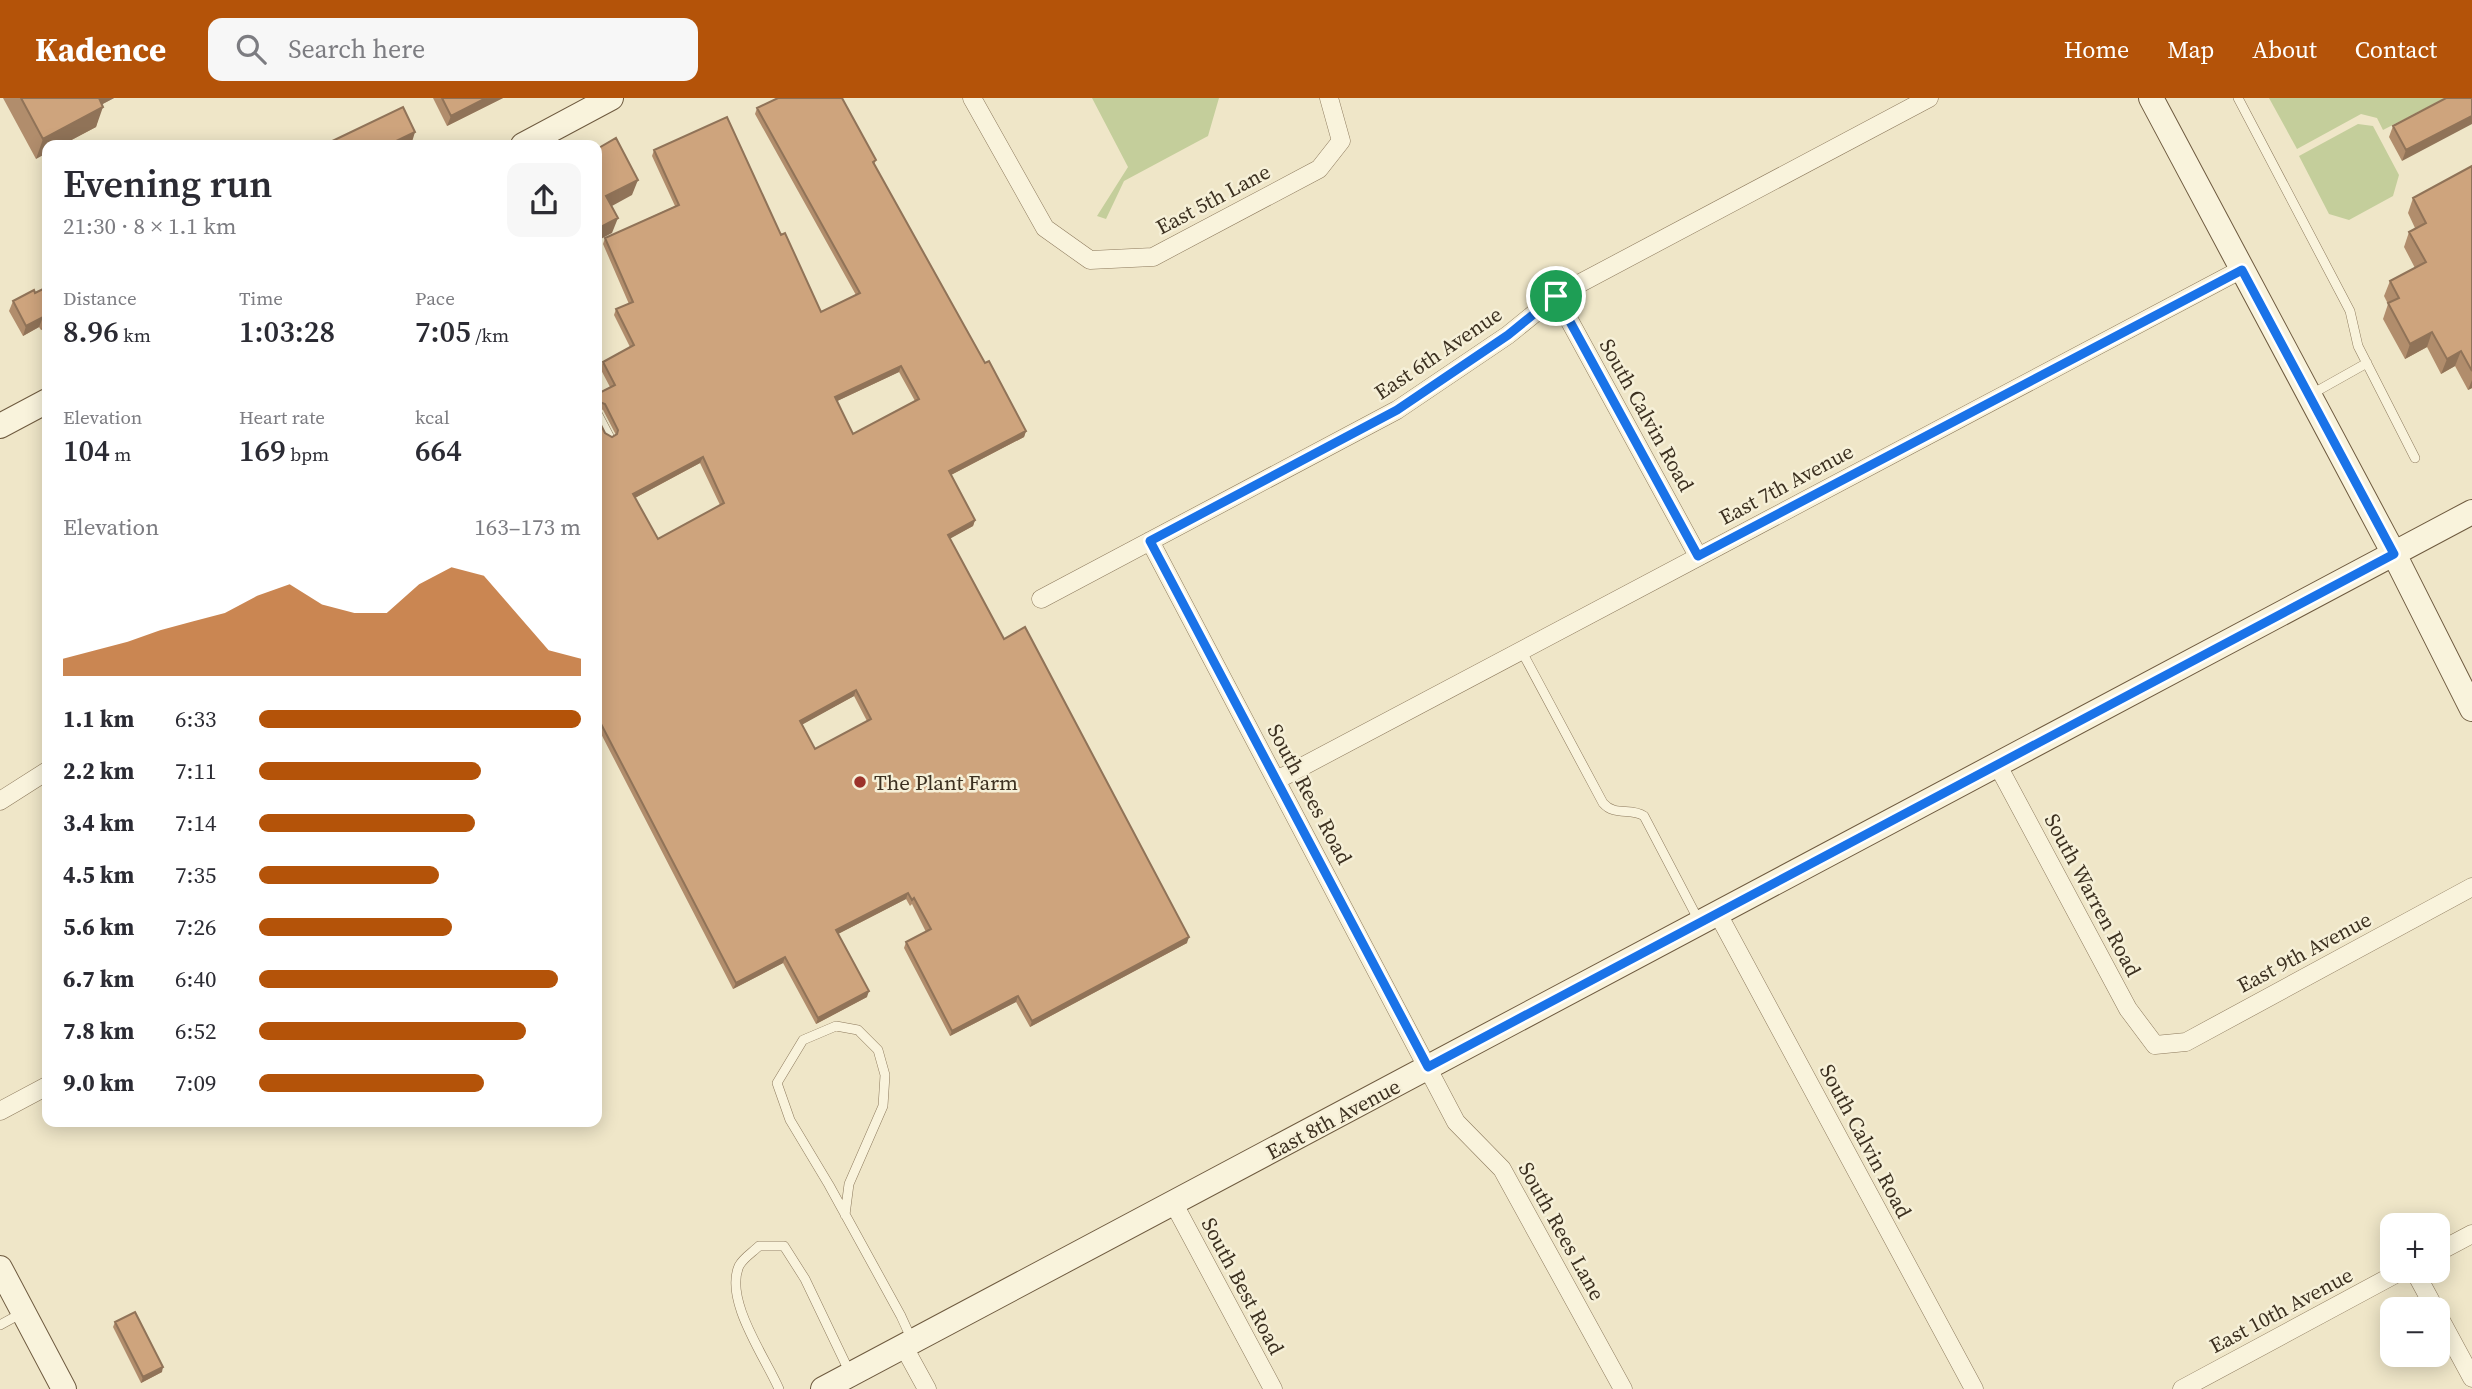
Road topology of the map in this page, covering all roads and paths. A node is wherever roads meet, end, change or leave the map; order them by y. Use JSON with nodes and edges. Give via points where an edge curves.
{"nodes":[{"id":1,"x":972,"y":98,"type":"edge"},
{"id":2,"x":1329,"y":98,"type":"edge"},
{"id":3,"x":1929,"y":98,"type":"edge"},
{"id":4,"x":2151,"y":98,"type":"edge"},
{"id":5,"x":2238,"y":98,"type":"edge"},
{"id":6,"x":603,"y":100,"type":"edge"},
{"id":7,"x":532,"y":140,"type":"edge"},
{"id":8,"x":2242,"y":270,"type":"junction"},
{"id":9,"x":1556,"y":296,"type":"junction"},
{"id":10,"x":2367,"y":363,"type":"junction"},
{"id":11,"x":2310,"y":396,"type":"junction"},
{"id":12,"x":42,"y":404,"type":"edge"},
{"id":13,"x":602,"y":423,"type":"edge"},
{"id":14,"x":0,"y":426,"type":"edge"},
{"id":15,"x":609,"y":436,"type":"edge"},
{"id":16,"x":2415,"y":458,"type":"dead end"},
{"id":17,"x":2472,"y":512,"type":"edge"},
{"id":18,"x":1150,"y":541,"type":"junction"},
{"id":19,"x":2394,"y":554,"type":"junction"},
{"id":20,"x":1698,"y":556,"type":"junction"},
{"id":21,"x":1041,"y":599,"type":"dead end"},
{"id":22,"x":1521,"y":650,"type":"junction"},
{"id":23,"x":2472,"y":709,"type":"edge"},
{"id":24,"x":1997,"y":764,"type":"junction"},
{"id":25,"x":42,"y":774,"type":"edge"},
{"id":26,"x":1277,"y":780,"type":"junction"},
{"id":27,"x":0,"y":801,"type":"edge"},
{"id":28,"x":2472,"y":887,"type":"edge"},
{"id":29,"x":1709,"y":918,"type":"junction"},
{"id":30,"x":2155,"y":1045,"type":"joint"},
{"id":31,"x":1428,"y":1067,"type":"junction"},
{"id":32,"x":42,"y":1089,"type":"edge"},
{"id":33,"x":0,"y":1111,"type":"edge"},
{"id":34,"x":1174,"y":1204,"type":"junction"},
{"id":35,"x":845,"y":1216,"type":"junction"},
{"id":36,"x":2472,"y":1234,"type":"edge"},
{"id":37,"x":2450,"y":1246,"type":"edge"},
{"id":38,"x":0,"y":1268,"type":"edge"},
{"id":39,"x":2380,"y":1282,"type":"edge"},
{"id":40,"x":23,"y":1312,"type":"junction"},
{"id":41,"x":0,"y":1325,"type":"edge"},
{"id":42,"x":2450,"y":1337,"type":"edge"},
{"id":43,"x":908,"y":1344,"type":"junction"},
{"id":44,"x":851,"y":1374,"type":"junction"},
{"id":45,"x":2472,"y":1378,"type":"edge"},
{"id":46,"x":64,"y":1389,"type":"edge"},
{"id":47,"x":779,"y":1389,"type":"edge"},
{"id":48,"x":823,"y":1389,"type":"edge"},
{"id":49,"x":927,"y":1389,"type":"edge"},
{"id":50,"x":1273,"y":1389,"type":"edge"},
{"id":51,"x":1623,"y":1389,"type":"edge"},
{"id":52,"x":1974,"y":1389,"type":"edge"},
{"id":53,"x":2182,"y":1389,"type":"edge"}],
"edges":[{"from":1,"to":2,"type":"street","name":"East 5th Lane","via":[[1045,228],[1090,260],[1153,257],[1318,169],[1341,141]]},
{"from":3,"to":9,"type":"street","name":"East 6th Avenue"},
{"from":4,"to":8,"type":"street"},
{"from":5,"to":10,"type":"lane","via":[[2350,311],[2356,341]]},
{"from":6,"to":7,"type":"street"},
{"from":8,"to":11,"type":"street"},
{"from":8,"to":20,"type":"street","name":"East 7th Avenue"},
{"from":9,"to":18,"type":"street","name":"East 6th Avenue","via":[[1508,335],[1397,410]]},
{"from":9,"to":20,"type":"street","name":"South Calvin Road"},
{"from":10,"to":11,"type":"lane"},
{"from":10,"to":16,"type":"lane"},
{"from":11,"to":19,"type":"street"},
{"from":12,"to":14,"type":"street"},
{"from":13,"to":15,"type":"lane"},
{"from":17,"to":19,"type":"street","name":"East 8th Avenue"},
{"from":18,"to":21,"type":"street","name":"East 6th Avenue"},
{"from":18,"to":26,"type":"street","name":"South Rees Road"},
{"from":19,"to":23,"type":"street"},
{"from":19,"to":24,"type":"street","name":"East 8th Avenue"},
{"from":20,"to":22,"type":"street","name":"East 7th Avenue"},
{"from":22,"to":26,"type":"street","name":"East 7th Avenue"},
{"from":22,"to":29,"type":"lane","via":[[1603,803],[1614,811],[1644,816]]},
{"from":24,"to":29,"type":"street","name":"East 8th Avenue"},
{"from":24,"to":30,"type":"street","name":"South Warren Road","via":[[2128,1009]]},
{"from":25,"to":27,"type":"street"},
{"from":26,"to":31,"type":"street","name":"South Rees Road"},
{"from":28,"to":30,"type":"street","name":"East 9th Avenue","via":[[2186,1042]]},
{"from":29,"to":31,"type":"street","name":"East 8th Avenue"},
{"from":29,"to":52,"type":"street","name":"South Calvin Road"},
{"from":31,"to":34,"type":"street","name":"East 8th Avenue"},
{"from":31,"to":51,"type":"street","name":"South Rees Lane","via":[[1457,1122],[1502,1169]]},
{"from":32,"to":33,"type":"street"},
{"from":34,"to":43,"type":"street","name":"East 8th Avenue"},
{"from":34,"to":50,"type":"street","name":"South Best Road"},
{"from":35,"to":35,"type":"lane","via":[[790,1120],[777,1083],[803,1040],[836,1026],[858,1030],[878,1049],[886,1075],[883,1106],[849,1184]]},
{"from":35,"to":43,"type":"lane","via":[[901,1316]]},
{"from":36,"to":37,"type":"street"},
{"from":38,"to":40,"type":"street"},
{"from":39,"to":53,"type":"street","name":"East 10th Avenue"},
{"from":40,"to":41,"type":"lane"},
{"from":40,"to":46,"type":"street"},
{"from":42,"to":45,"type":"street"},
{"from":43,"to":44,"type":"street","name":"East 8th Avenue"},
{"from":43,"to":49,"type":"street"},
{"from":44,"to":47,"type":"lane","via":[[784,1246],[759,1246],[740,1264],[734,1286]]},
{"from":44,"to":48,"type":"street","name":"East 8th Avenue"}]}
